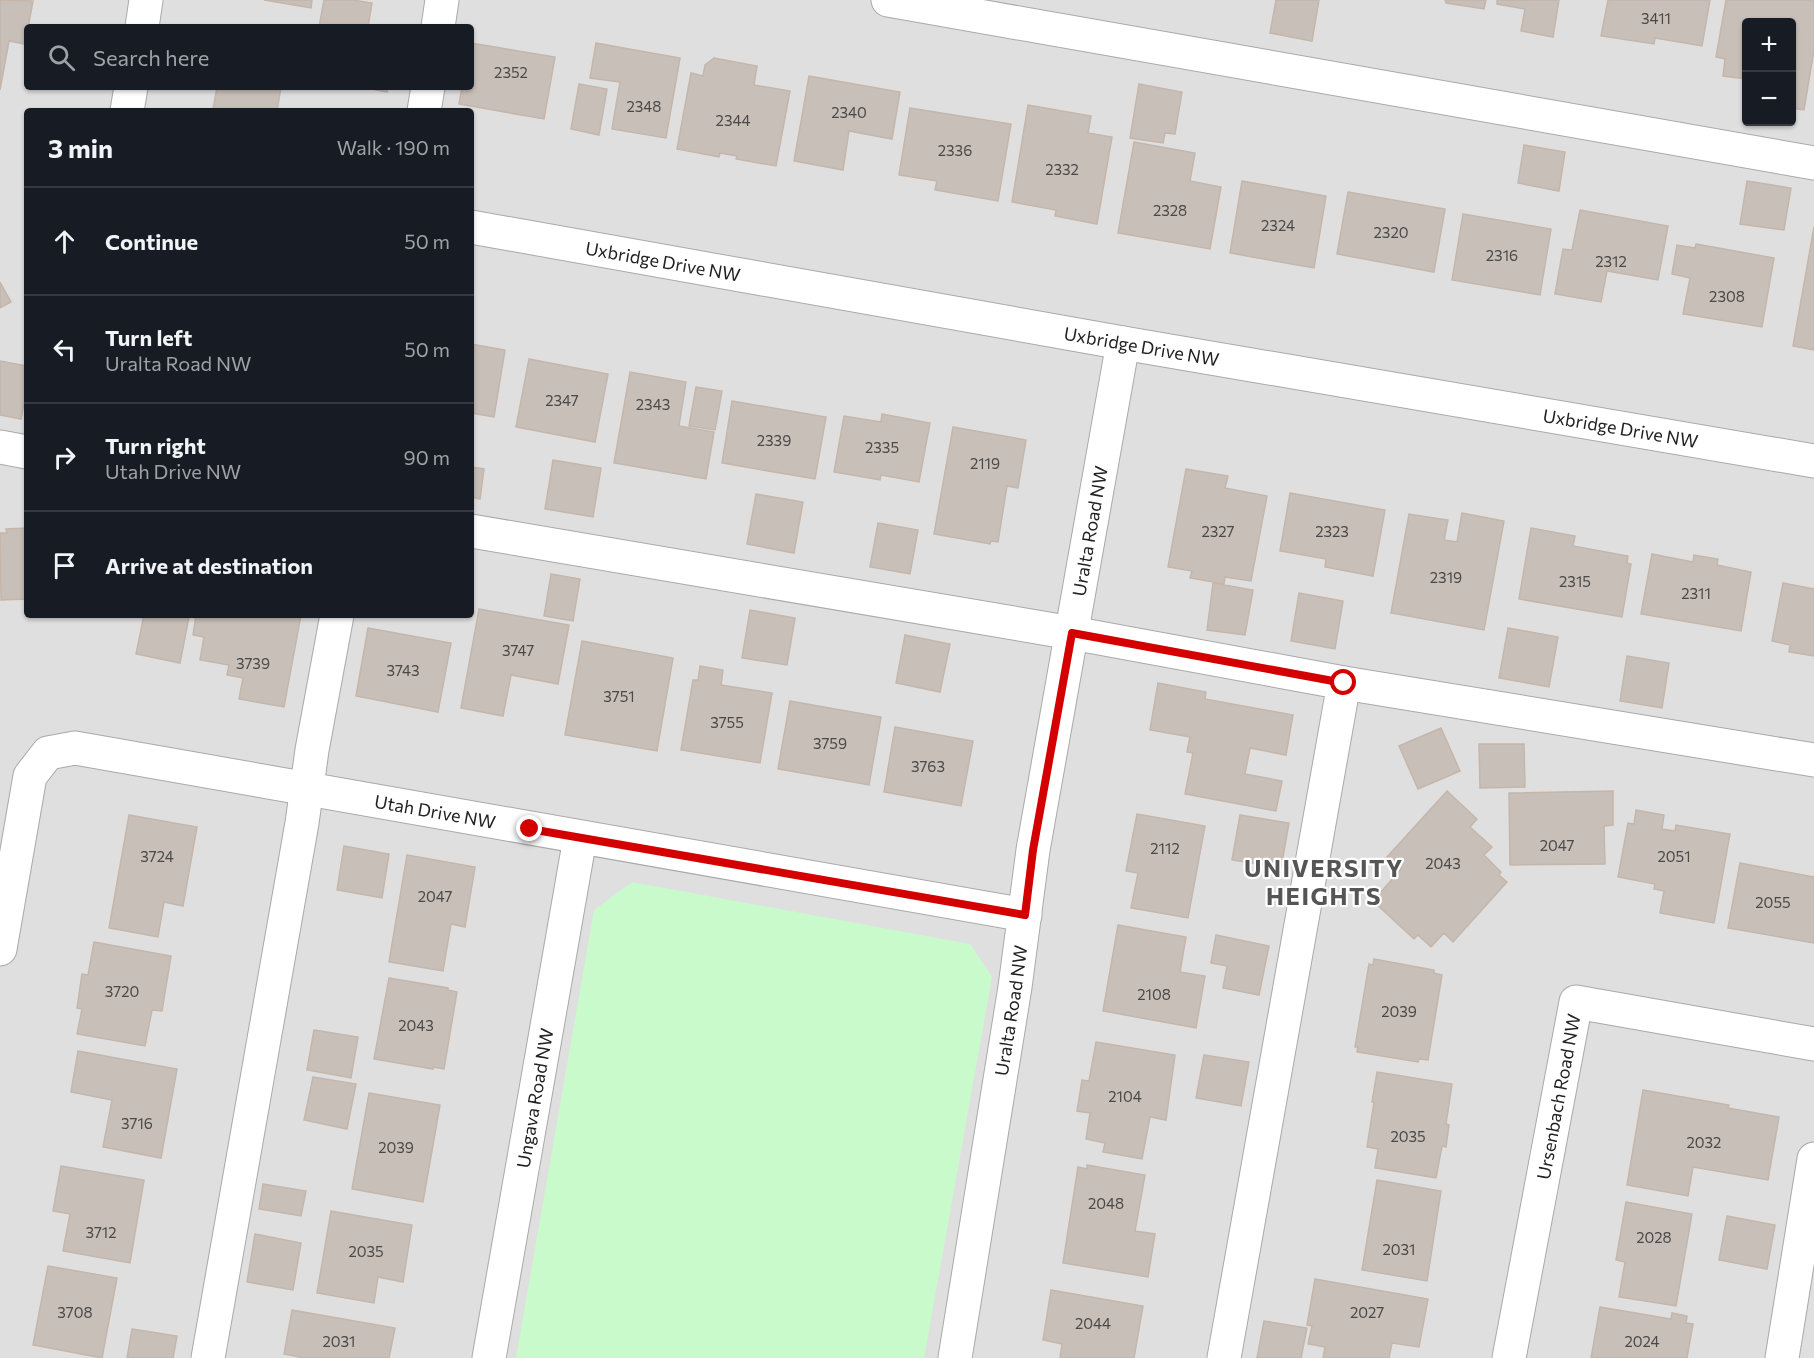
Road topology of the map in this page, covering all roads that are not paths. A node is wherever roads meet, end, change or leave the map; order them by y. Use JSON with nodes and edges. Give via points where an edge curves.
{"nodes":[{"id":1,"x":146,"y":0,"type":"edge"},
{"id":2,"x":442,"y":0,"type":"edge"},
{"id":3,"x":888,"y":0,"type":"edge"},
{"id":4,"x":142,"y":24,"type":"edge"},
{"id":5,"x":438,"y":24,"type":"edge"},
{"id":6,"x":132,"y":90,"type":"edge"},
{"id":7,"x":428,"y":90,"type":"edge"},
{"id":8,"x":128,"y":108,"type":"edge"},
{"id":9,"x":424,"y":108,"type":"edge"},
{"id":10,"x":1814,"y":163,"type":"edge"},
{"id":11,"x":474,"y":228,"type":"edge"},
{"id":12,"x":1123,"y":343,"type":"junction"},
{"id":13,"x":0,"y":447,"type":"edge"},
{"id":14,"x":24,"y":451,"type":"edge"},
{"id":15,"x":1814,"y":461,"type":"edge"},
{"id":16,"x":474,"y":532,"type":"edge"},
{"id":17,"x":336,"y":618,"type":"edge"},
{"id":18,"x":1072,"y":633,"type":"junction"},
{"id":19,"x":1344,"y":683,"type":"junction"},
{"id":20,"x":1814,"y":760,"type":"edge"},
{"id":21,"x":305,"y":790,"type":"junction"},
{"id":22,"x":580,"y":837,"type":"junction"},
{"id":23,"x":1025,"y":915,"type":"junction"},
{"id":24,"x":0,"y":949,"type":"edge"},
{"id":25,"x":1814,"y":1044,"type":"edge"},
{"id":26,"x":1814,"y":1159,"type":"edge"},
{"id":27,"x":208,"y":1358,"type":"edge"},
{"id":28,"x":489,"y":1358,"type":"edge"},
{"id":29,"x":955,"y":1358,"type":"edge"},
{"id":30,"x":1224,"y":1358,"type":"edge"},
{"id":31,"x":1509,"y":1358,"type":"edge"},
{"id":32,"x":1782,"y":1358,"type":"edge"}],
"edges":[{"from":1,"to":4,"type":"street"},
{"from":2,"to":5,"type":"street"},
{"from":3,"to":10,"type":"street"},
{"from":6,"to":8,"type":"street"},
{"from":7,"to":9,"type":"street"},
{"from":11,"to":12,"type":"street","name":"Uxbridge Drive NW"},
{"from":12,"to":15,"type":"street","name":"Uxbridge Drive NW"},
{"from":12,"to":18,"type":"street","name":"Uralta Road NW"},
{"from":13,"to":14,"type":"street"},
{"from":16,"to":18,"type":"street"},
{"from":17,"to":21,"type":"street"},
{"from":18,"to":19,"type":"street"},
{"from":18,"to":23,"type":"street","name":"Uralta Road NW"},
{"from":19,"to":20,"type":"street"},
{"from":19,"to":30,"type":"street"},
{"from":21,"to":22,"type":"street","name":"Utah Drive NW"},
{"from":21,"to":24,"type":"street","name":"Utah Drive NW","via":[[75,748],[48,753],[30,776]]},
{"from":21,"to":27,"type":"street"},
{"from":22,"to":23,"type":"street","name":"Utah Drive NW"},
{"from":22,"to":28,"type":"street","name":"Ungava Road NW"},
{"from":23,"to":29,"type":"street","name":"Uralta Road NW"},
{"from":25,"to":31,"type":"street","name":"Ursenbach Road NW","via":[[1576,1002]]},
{"from":26,"to":32,"type":"street"}]}
